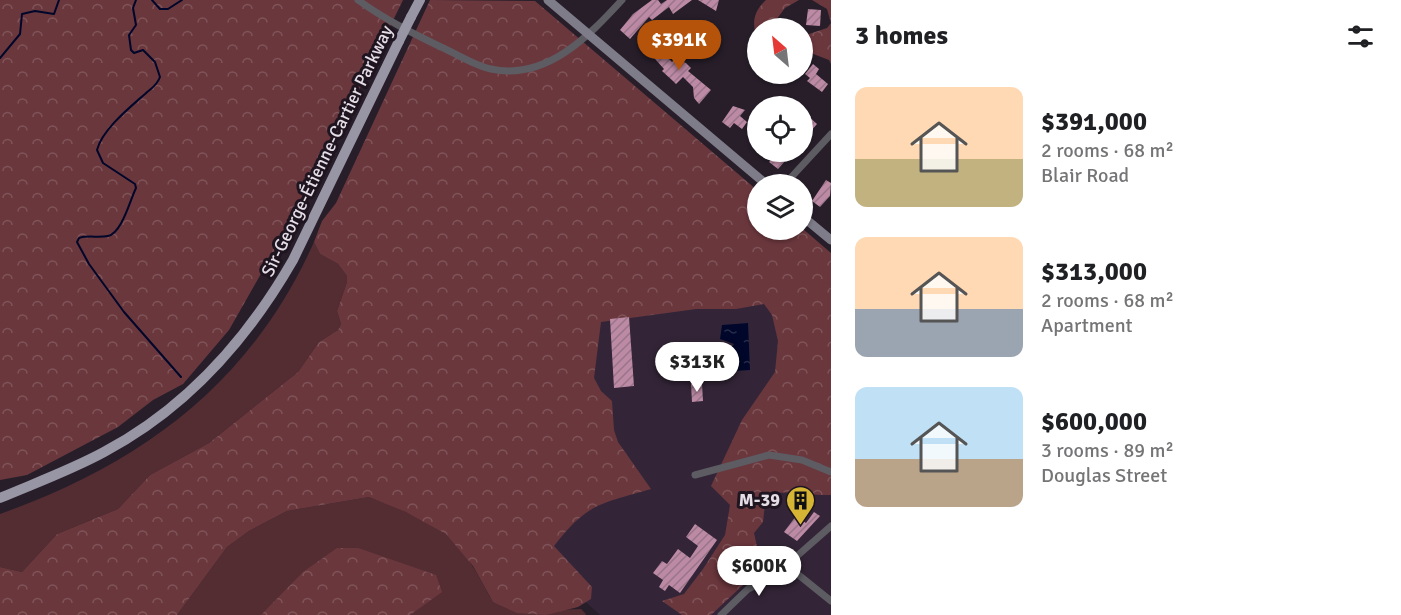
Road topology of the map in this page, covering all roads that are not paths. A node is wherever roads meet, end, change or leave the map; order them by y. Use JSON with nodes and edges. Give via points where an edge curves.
{"nodes":[{"id":1,"x":358,"y":0,"type":"edge"},
{"id":2,"x":420,"y":0,"type":"edge"},
{"id":3,"x":548,"y":0,"type":"edge"},
{"id":4,"x":622,"y":0,"type":"edge"},
{"id":5,"x":590,"y":34,"type":"junction"},
{"id":6,"x":831,"y":134,"type":"edge"},
{"id":7,"x":754,"y":174,"type":"edge"},
{"id":8,"x":794,"y":174,"type":"edge"},
{"id":9,"x":813,"y":225,"type":"edge"},
{"id":10,"x":831,"y":240,"type":"edge"},
{"id":11,"x":831,"y":472,"type":"edge"},
{"id":12,"x":695,"y":475,"type":"dead end"},
{"id":13,"x":0,"y":498,"type":"edge"},
{"id":14,"x":831,"y":526,"type":"edge"},
{"id":15,"x":790,"y":568,"type":"junction"},
{"id":16,"x":831,"y":601,"type":"edge"},
{"id":17,"x":721,"y":615,"type":"edge"}],
"edges":[{"from":1,"to":5,"type":"street","via":[[404,29],[490,69],[532,68],[550,61]]},
{"from":2,"to":13,"type":"main road","name":"Sir-George-Étienne-Cartier Parkway","bridge":true,"via":[[293,260],[276,290],[221,363],[165,413],[124,441]]},
{"from":3,"to":5,"type":"street"},
{"from":4,"to":5,"type":"street"},
{"from":5,"to":7,"type":"street"},
{"from":6,"to":8,"type":"street"},
{"from":9,"to":10,"type":"street"},
{"from":11,"to":12,"type":"street","via":[[802,460],[769,455]]},
{"from":14,"to":15,"type":"street"},
{"from":15,"to":16,"type":"street"},
{"from":15,"to":17,"type":"street","via":[[748,589]]}]}
